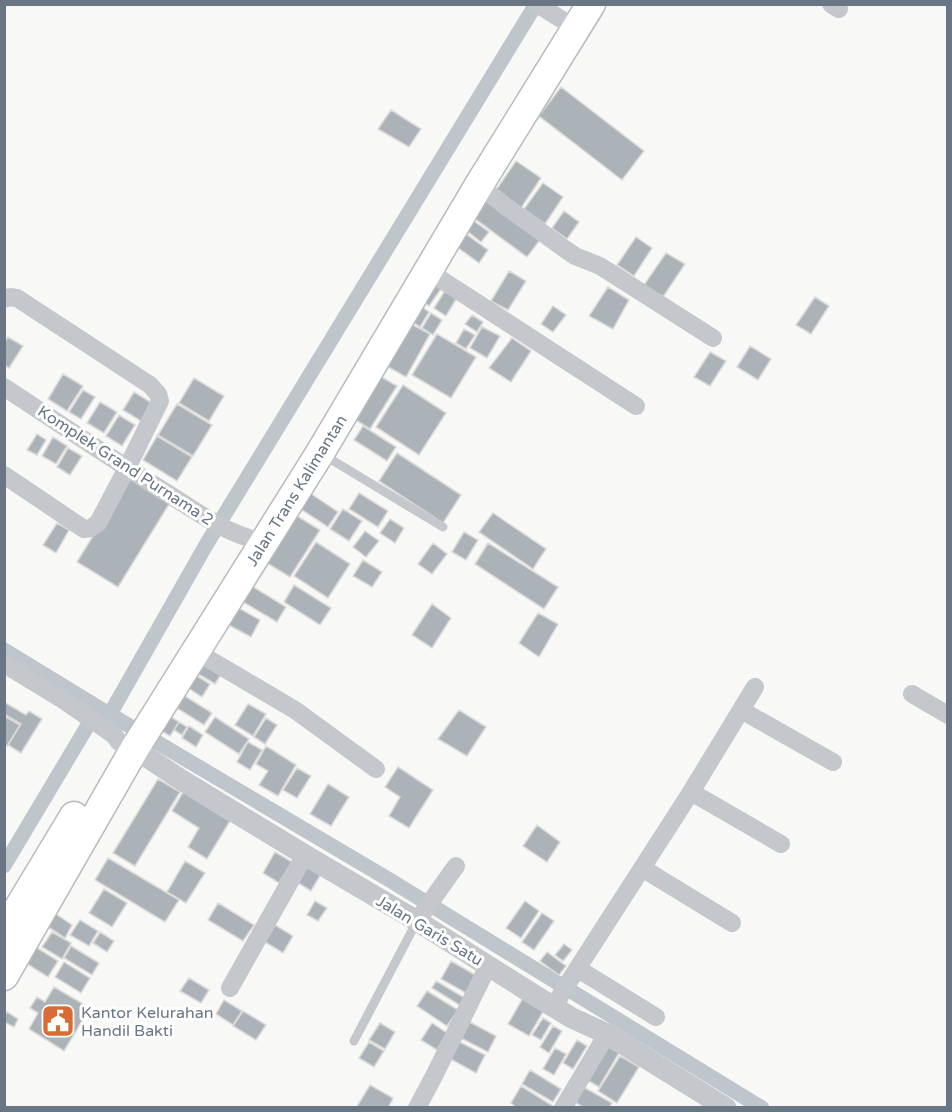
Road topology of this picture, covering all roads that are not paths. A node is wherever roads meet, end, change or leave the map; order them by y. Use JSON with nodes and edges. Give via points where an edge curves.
{"nodes":[{"id":1,"x":591,"y":4,"type":"edge"},
{"id":2,"x":555,"y":10,"type":"edge"},
{"id":3,"x":479,"y":184,"type":"junction"},
{"id":4,"x":428,"y":271,"type":"junction"},
{"id":5,"x":4,"y":299,"type":"edge"},
{"id":6,"x":713,"y":338,"type":"dead end"},
{"id":7,"x":368,"y":353,"type":"junction"},
{"id":8,"x":4,"y":387,"type":"edge"},
{"id":9,"x":636,"y":406,"type":"dead end"},
{"id":10,"x":320,"y":453,"type":"junction"},
{"id":11,"x":127,"y":468,"type":"junction"},
{"id":12,"x":4,"y":475,"type":"edge"},
{"id":13,"x":443,"y":527,"type":"dead end"},
{"id":14,"x":240,"y":535,"type":"junction"},
{"id":15,"x":195,"y":651,"type":"junction"},
{"id":16,"x":4,"y":664,"type":"edge"},
{"id":17,"x":755,"y":687,"type":"dead end"},
{"id":18,"x":912,"y":694,"type":"dead end"},
{"id":19,"x":153,"y":704,"type":"junction"},
{"id":20,"x":741,"y":710,"type":"junction"},
{"id":21,"x":947,"y":712,"type":"edge"},
{"id":22,"x":122,"y":741,"type":"junction"},
{"id":23,"x":833,"y":762,"type":"dead end"},
{"id":24,"x":376,"y":769,"type":"dead end"},
{"id":25,"x":691,"y":792,"type":"junction"},
{"id":26,"x":781,"y":844,"type":"dead end"},
{"id":27,"x":304,"y":855,"type":"junction"},
{"id":28,"x":456,"y":866,"type":"dead end"},
{"id":29,"x":642,"y":868,"type":"junction"},
{"id":30,"x":425,"y":909,"type":"junction"},
{"id":31,"x":732,"y":923,"type":"dead end"},
{"id":32,"x":4,"y":932,"type":"edge"},
{"id":33,"x":488,"y":966,"type":"junction"},
{"id":34,"x":4,"y":976,"type":"edge"},
{"id":35,"x":230,"y":988,"type":"dead end"},
{"id":36,"x":566,"y":988,"type":"junction"},
{"id":37,"x":656,"y":1017,"type":"dead end"},
{"id":38,"x":607,"y":1034,"type":"junction"},
{"id":39,"x":354,"y":1041,"type":"dead end"},
{"id":40,"x":417,"y":1107,"type":"edge"},
{"id":41,"x":563,"y":1107,"type":"edge"},
{"id":42,"x":726,"y":1107,"type":"edge"}],
"edges":[{"from":1,"to":3,"type":"highway","name":"Jalan Trans Kalimantan"},
{"from":2,"to":7,"type":"highway","name":"Jalan Trans Kalimantan"},
{"from":3,"to":4,"type":"highway","name":"Jalan Trans Kalimantan"},
{"from":3,"to":6,"type":"street","via":[[575,256],[600,266]]},
{"from":4,"to":7,"type":"highway","name":"Jalan Trans Kalimantan"},
{"from":4,"to":9,"type":"street"},
{"from":5,"to":11,"type":"street","via":[[17,298],[158,394],[157,409]]},
{"from":7,"to":10,"type":"highway","name":"Jalan Trans Kalimantan"},
{"from":7,"to":14,"type":"highway","name":"Jalan Trans Kalimantan"},
{"from":8,"to":11,"type":"street","name":"Komplek Grand Purnama 2"},
{"from":10,"to":13,"type":"lane"},
{"from":10,"to":15,"type":"highway","name":"Jalan Trans Kalimantan"},
{"from":11,"to":12,"type":"street","via":[[98,523],[87,529]]},
{"from":11,"to":14,"type":"street","name":"Komplek Grand Purnama 2"},
{"from":14,"to":19,"type":"highway","name":"Jalan Trans Kalimantan"},
{"from":15,"to":19,"type":"highway","name":"Jalan Trans Kalimantan"},
{"from":15,"to":24,"type":"street","via":[[295,710]]},
{"from":16,"to":22,"type":"street"},
{"from":17,"to":20,"type":"street"},
{"from":18,"to":21,"type":"street"},
{"from":19,"to":22,"type":"highway","name":"Jalan Trans Kalimantan"},
{"from":20,"to":23,"type":"street"},
{"from":20,"to":25,"type":"street"},
{"from":22,"to":27,"type":"street","name":"Jalan Garis Satu"},
{"from":22,"to":32,"type":"highway","name":"Jalan Trans Kalimantan"},
{"from":22,"to":34,"type":"highway","name":"Jalan Trans Kalimantan"},
{"from":25,"to":26,"type":"street"},
{"from":25,"to":29,"type":"street"},
{"from":27,"to":30,"type":"street","name":"Jalan Garis Satu"},
{"from":27,"to":35,"type":"street"},
{"from":28,"to":30,"type":"street"},
{"from":29,"to":31,"type":"street"},
{"from":29,"to":36,"type":"street"},
{"from":30,"to":33,"type":"street","name":"Jalan Garis Satu"},
{"from":30,"to":39,"type":"lane"},
{"from":33,"to":36,"type":"street","name":"Jalan Garis Satu"},
{"from":33,"to":40,"type":"street"},
{"from":36,"to":37,"type":"street"},
{"from":36,"to":38,"type":"street","name":"Jalan Garis Satu","via":[[572,1018]]},
{"from":38,"to":41,"type":"street"},
{"from":38,"to":42,"type":"street","name":"Jalan Garis Satu"}]}
